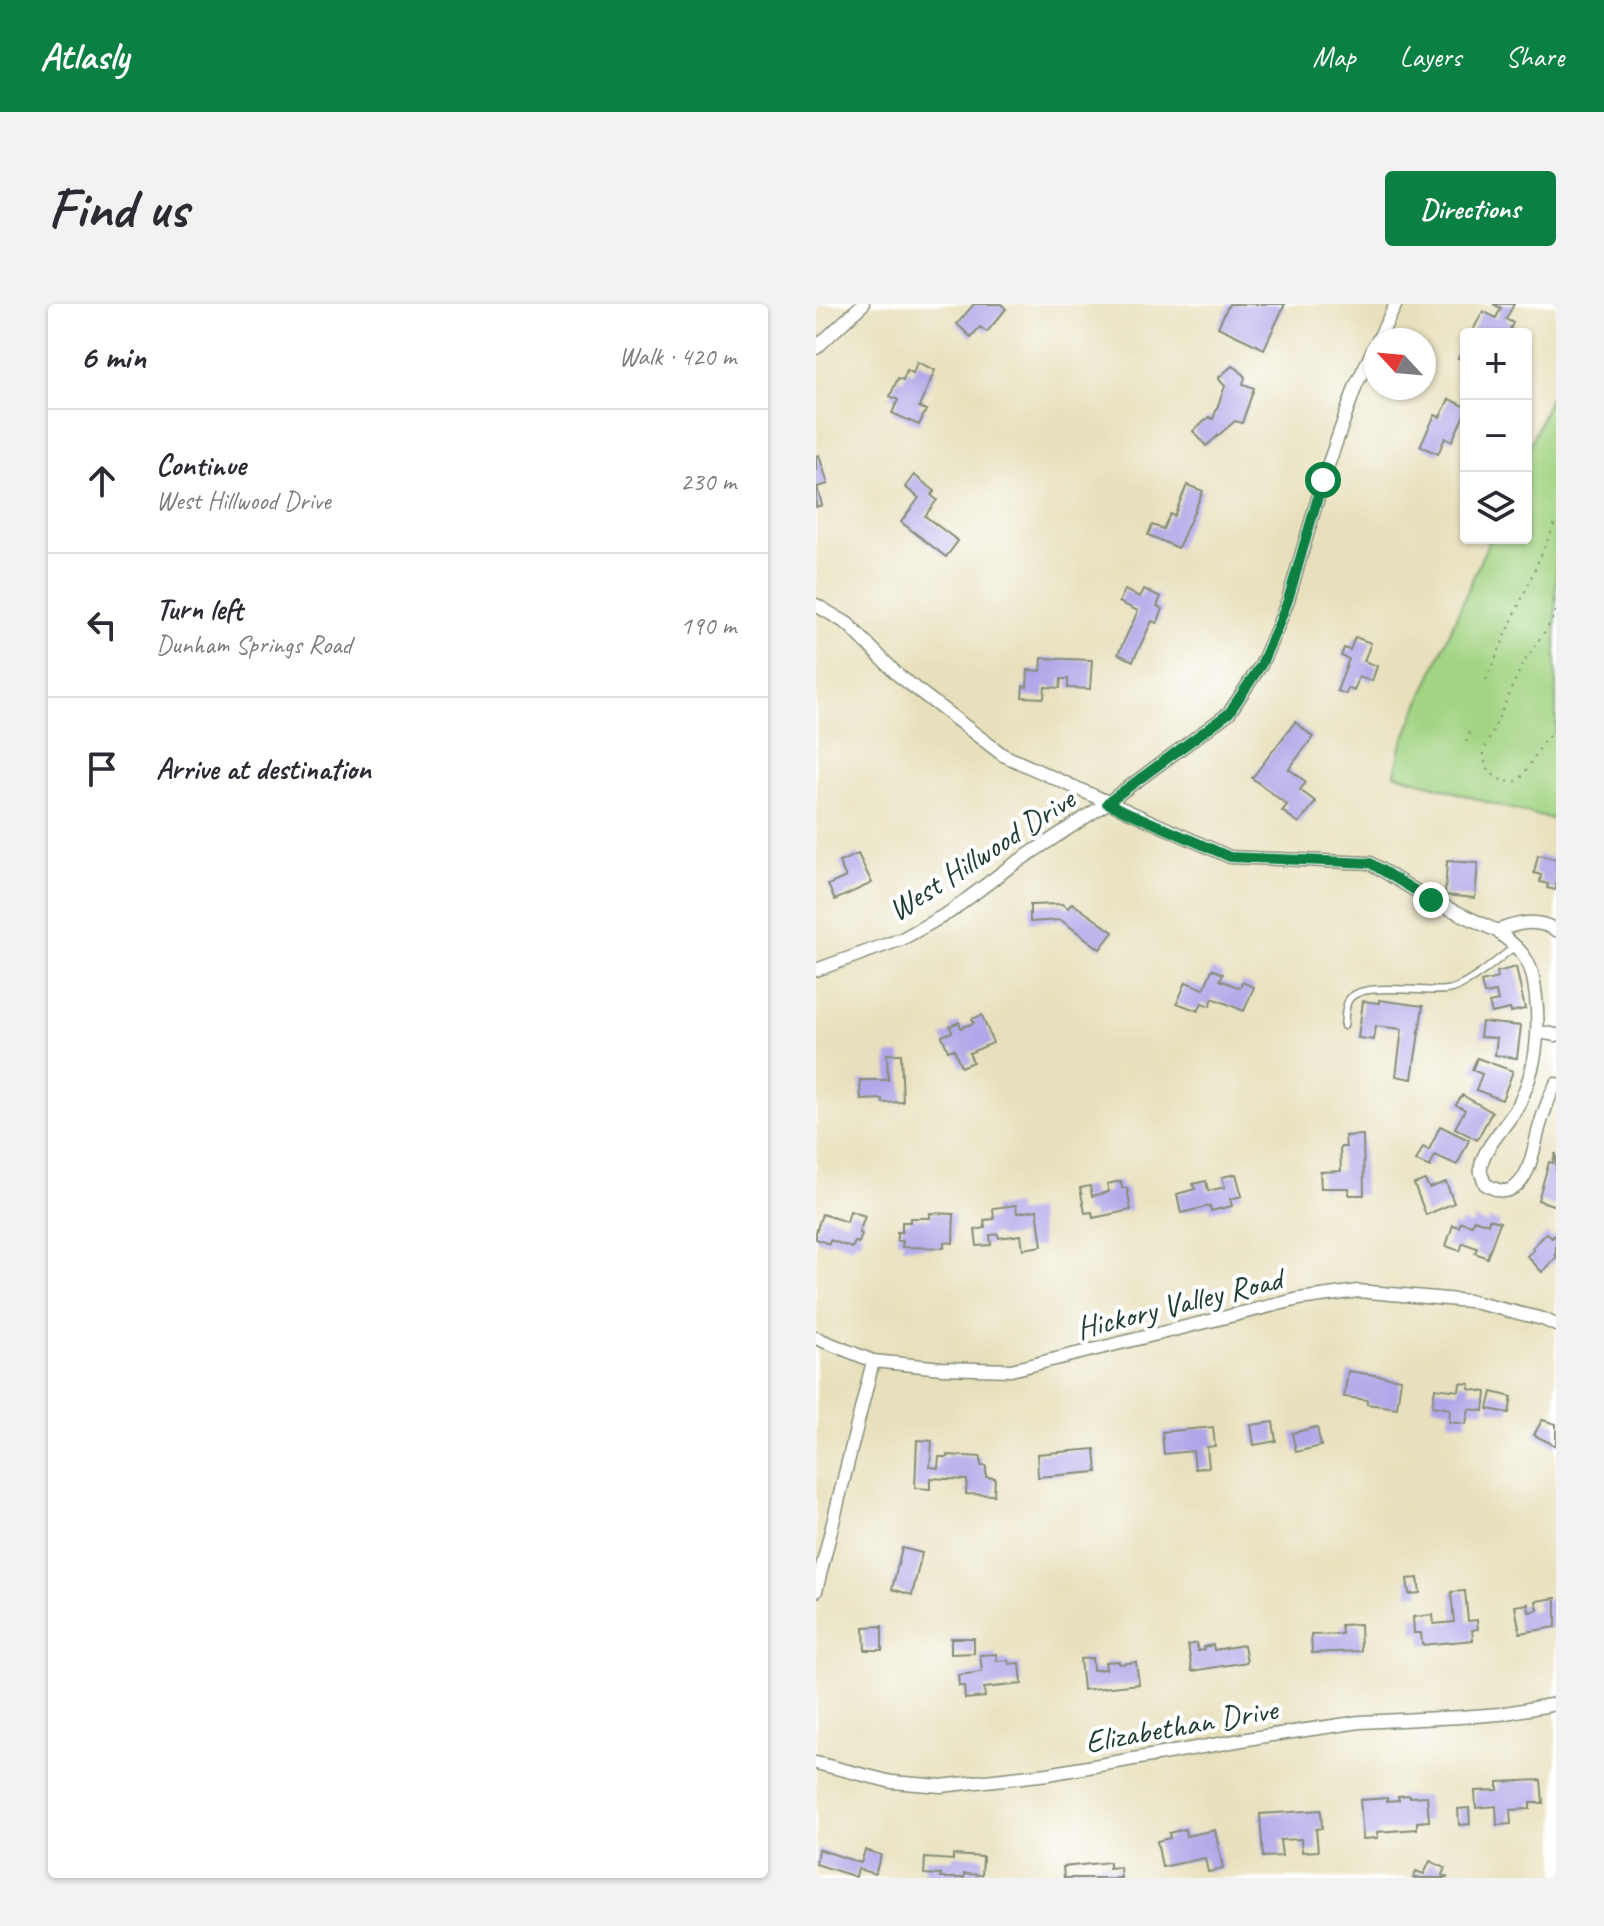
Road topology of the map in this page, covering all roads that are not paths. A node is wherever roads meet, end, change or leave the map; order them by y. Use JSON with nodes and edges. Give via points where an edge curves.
{"nodes":[{"id":1,"x":863,"y":304,"type":"edge"},
{"id":2,"x":1396,"y":304,"type":"edge"},
{"id":3,"x":1384,"y":328,"type":"edge"},
{"id":4,"x":816,"y":348,"type":"edge"},
{"id":5,"x":1364,"y":369,"type":"edge"},
{"id":6,"x":816,"y":605,"type":"edge"},
{"id":7,"x":1107,"y":803,"type":"junction"},
{"id":8,"x":1556,"y":930,"type":"edge"},
{"id":9,"x":1497,"y":931,"type":"junction"},
{"id":10,"x":1515,"y":946,"type":"junction"},
{"id":11,"x":816,"y":970,"type":"edge"},
{"id":12,"x":1344,"y":1026,"type":"dead end"},
{"id":13,"x":1539,"y":1032,"type":"junction"},
{"id":14,"x":1556,"y":1035,"type":"edge"},
{"id":15,"x":1556,"y":1084,"type":"edge"},
{"id":16,"x":1556,"y":1325,"type":"edge"},
{"id":17,"x":816,"y":1338,"type":"edge"},
{"id":18,"x":873,"y":1361,"type":"junction"},
{"id":19,"x":816,"y":1591,"type":"edge"},
{"id":20,"x":1556,"y":1704,"type":"edge"},
{"id":21,"x":816,"y":1763,"type":"edge"}],
"edges":[{"from":1,"to":4,"type":"street"},
{"from":2,"to":3,"type":"street","name":"West Hillwood Drive"},
{"from":5,"to":7,"type":"street","name":"West Hillwood Drive","via":[[1324,477],[1288,600],[1261,665],[1229,713]]},
{"from":6,"to":7,"type":"street","via":[[848,624],[898,675],[1003,755]]},
{"from":7,"to":9,"type":"street","via":[[1230,857],[1370,863]]},
{"from":7,"to":11,"type":"street","name":"West Hillwood Drive","via":[[950,912],[902,939]]},
{"from":8,"to":9,"type":"street","via":[[1545,923],[1519,922]]},
{"from":9,"to":10,"type":"street"},
{"from":10,"to":12,"type":"lane","via":[[1451,990],[1369,989],[1356,994],[1348,1001]]},
{"from":10,"to":13,"type":"street","via":[[1533,974]]},
{"from":13,"to":14,"type":"street"},
{"from":13,"to":15,"type":"street","via":[[1518,1107],[1482,1161],[1485,1184],[1499,1191],[1520,1182]]},
{"from":16,"to":18,"type":"street","name":"Hickory Valley Road","via":[[1469,1301],[1358,1291],[1299,1299],[1011,1370]]},
{"from":17,"to":18,"type":"street","name":"Hickory Valley Road"},
{"from":18,"to":19,"type":"street"},
{"from":20,"to":21,"type":"street","name":"Elizabethan Drive","via":[[1473,1716],[1360,1722],[1048,1774],[941,1786],[892,1782]]}]}
